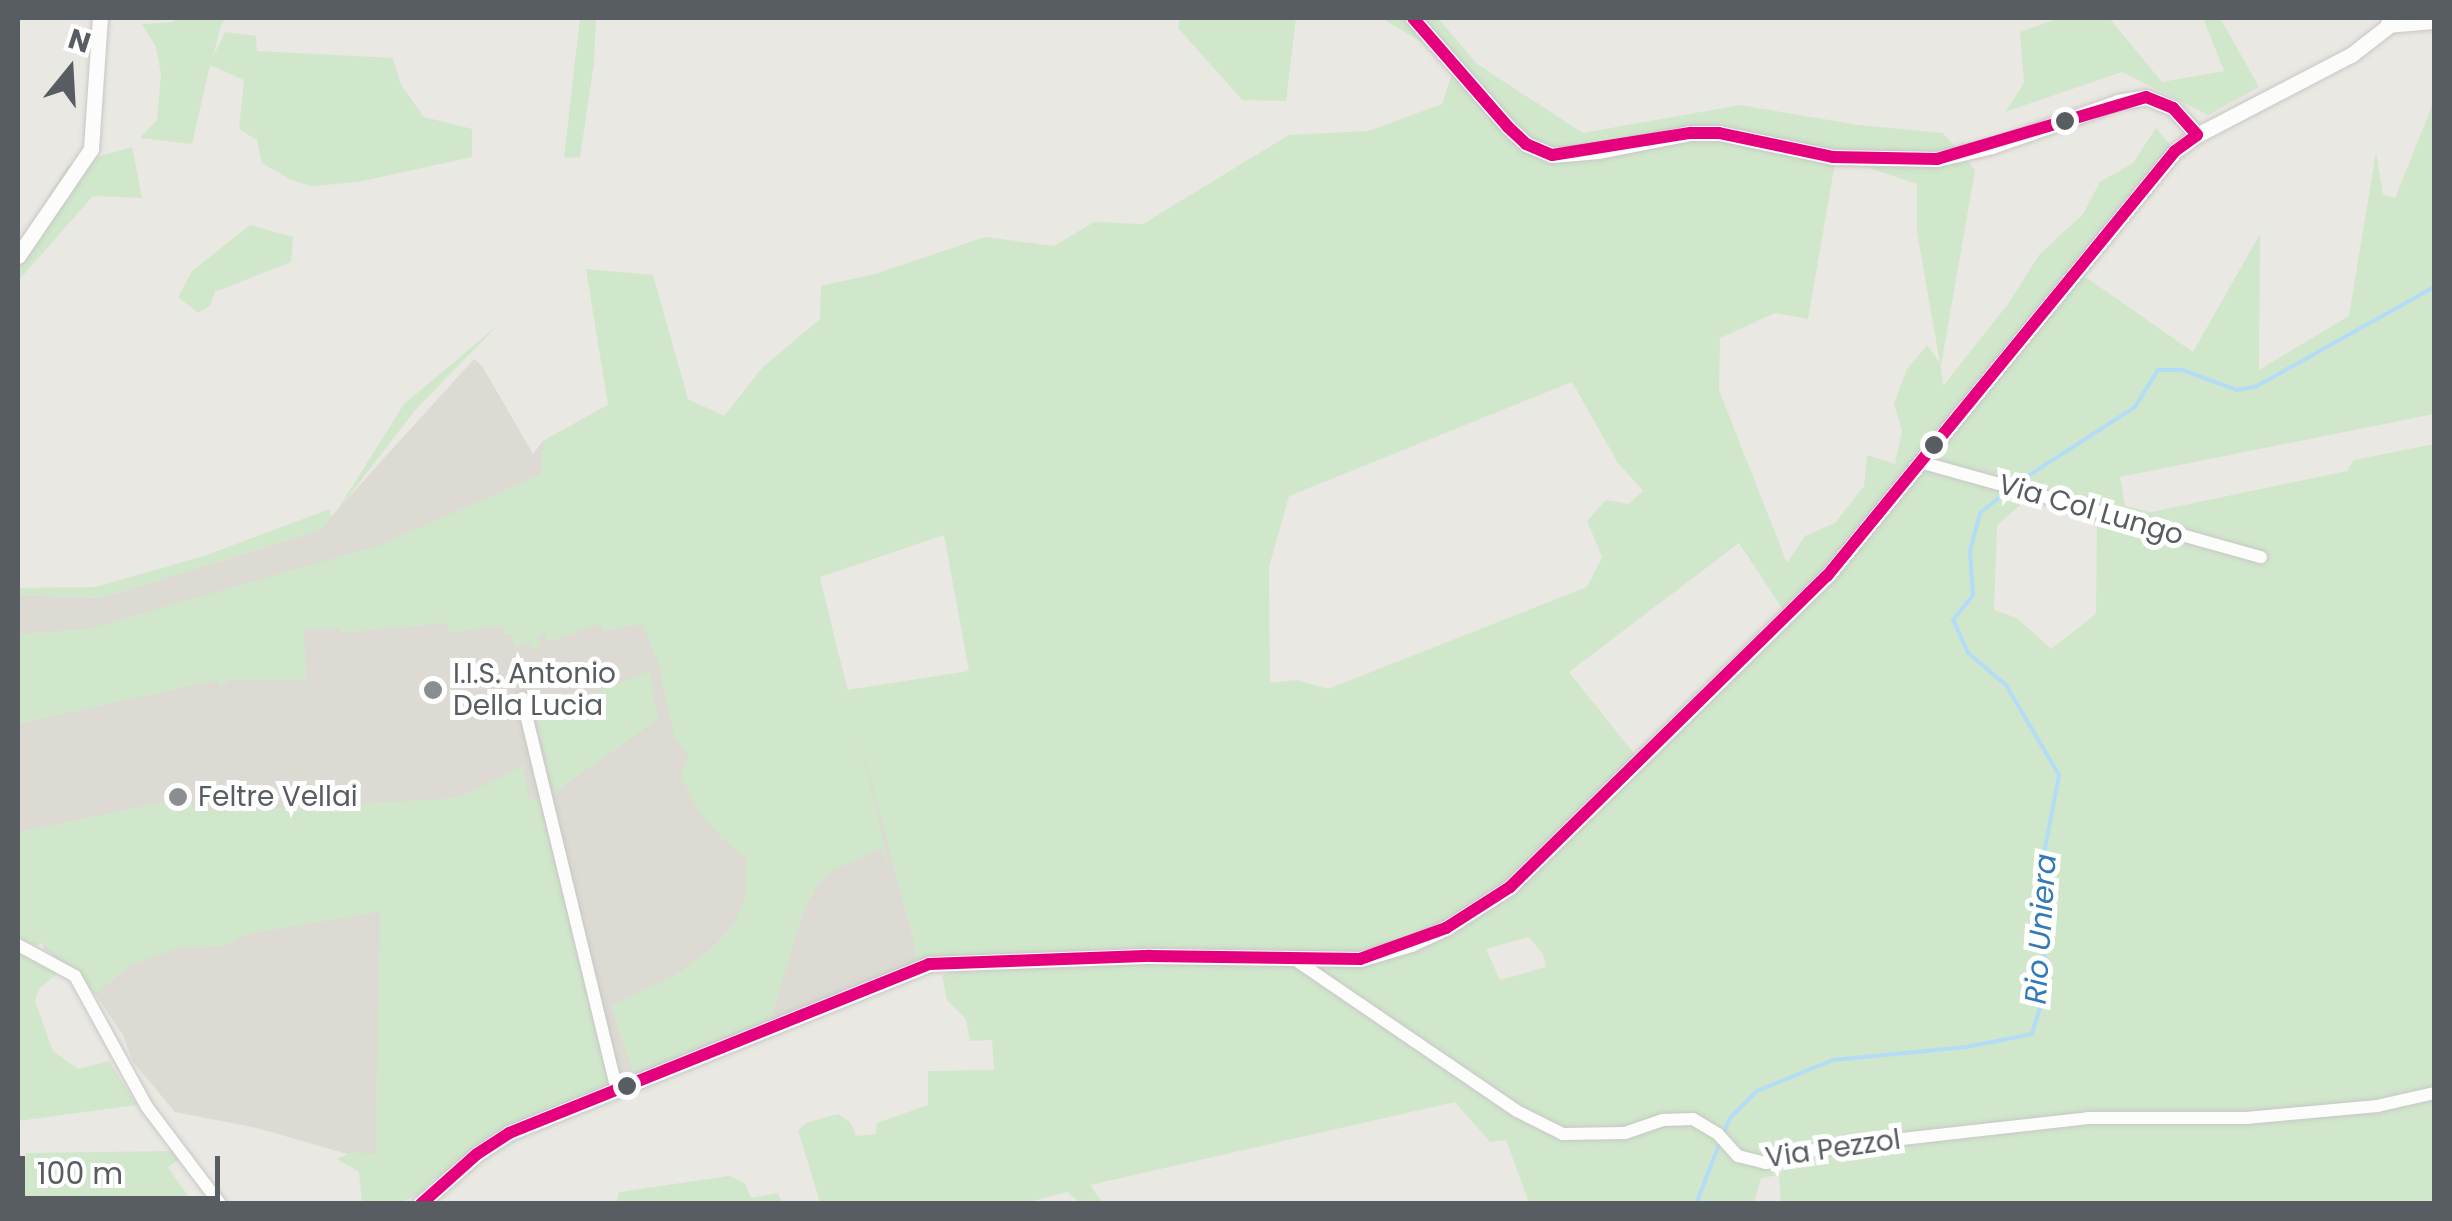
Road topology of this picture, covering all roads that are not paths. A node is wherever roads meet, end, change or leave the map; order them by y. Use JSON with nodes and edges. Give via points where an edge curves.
{"nodes":[{"id":1,"x":100,"y":18,"type":"edge"},
{"id":2,"x":1413,"y":18,"type":"edge"},
{"id":3,"x":2388,"y":22,"type":"edge"},
{"id":4,"x":2434,"y":23,"type":"edge"},
{"id":5,"x":2196,"y":135,"type":"junction"},
{"id":6,"x":18,"y":256,"type":"edge"},
{"id":7,"x":1920,"y":462,"type":"junction"},
{"id":8,"x":2262,"y":558,"type":"dead end"},
{"id":9,"x":522,"y":698,"type":"dead end"},
{"id":10,"x":18,"y":945,"type":"edge"},
{"id":11,"x":1298,"y":961,"type":"junction"},
{"id":12,"x":616,"y":1087,"type":"junction"},
{"id":13,"x":2434,"y":1093,"type":"edge"},
{"id":14,"x":220,"y":1204,"type":"edge"},
{"id":15,"x":420,"y":1204,"type":"edge"}],
"edges":[{"from":1,"to":6,"type":"street","via":[[90,148]]},
{"from":2,"to":5,"type":"street","via":[[1508,127],[1526,144],[1552,154],[1704,133],[1833,157],[1938,159],[2146,97],[2173,108]]},
{"from":3,"to":4,"type":"street"},
{"from":3,"to":5,"type":"street","via":[[2351,56]]},
{"from":5,"to":7,"type":"street","via":[[2175,152]]},
{"from":7,"to":8,"type":"street","name":"Via Col Lungo"},
{"from":7,"to":11,"type":"street","via":[[1827,576],[1510,886],[1411,944],[1360,959]]},
{"from":9,"to":12,"type":"street"},
{"from":10,"to":14,"type":"street","via":[[75,976],[147,1107]]},
{"from":11,"to":12,"type":"street","via":[[1151,956],[929,964]]},
{"from":11,"to":13,"type":"street","name":"Via Pezzol","via":[[1518,1111],[1563,1134],[1625,1133],[1663,1120],[1693,1119],[1738,1156],[1766,1163],[1822,1148],[2088,1118],[2246,1118],[2377,1106]]},
{"from":12,"to":15,"type":"street","via":[[494,1142]]}]}
